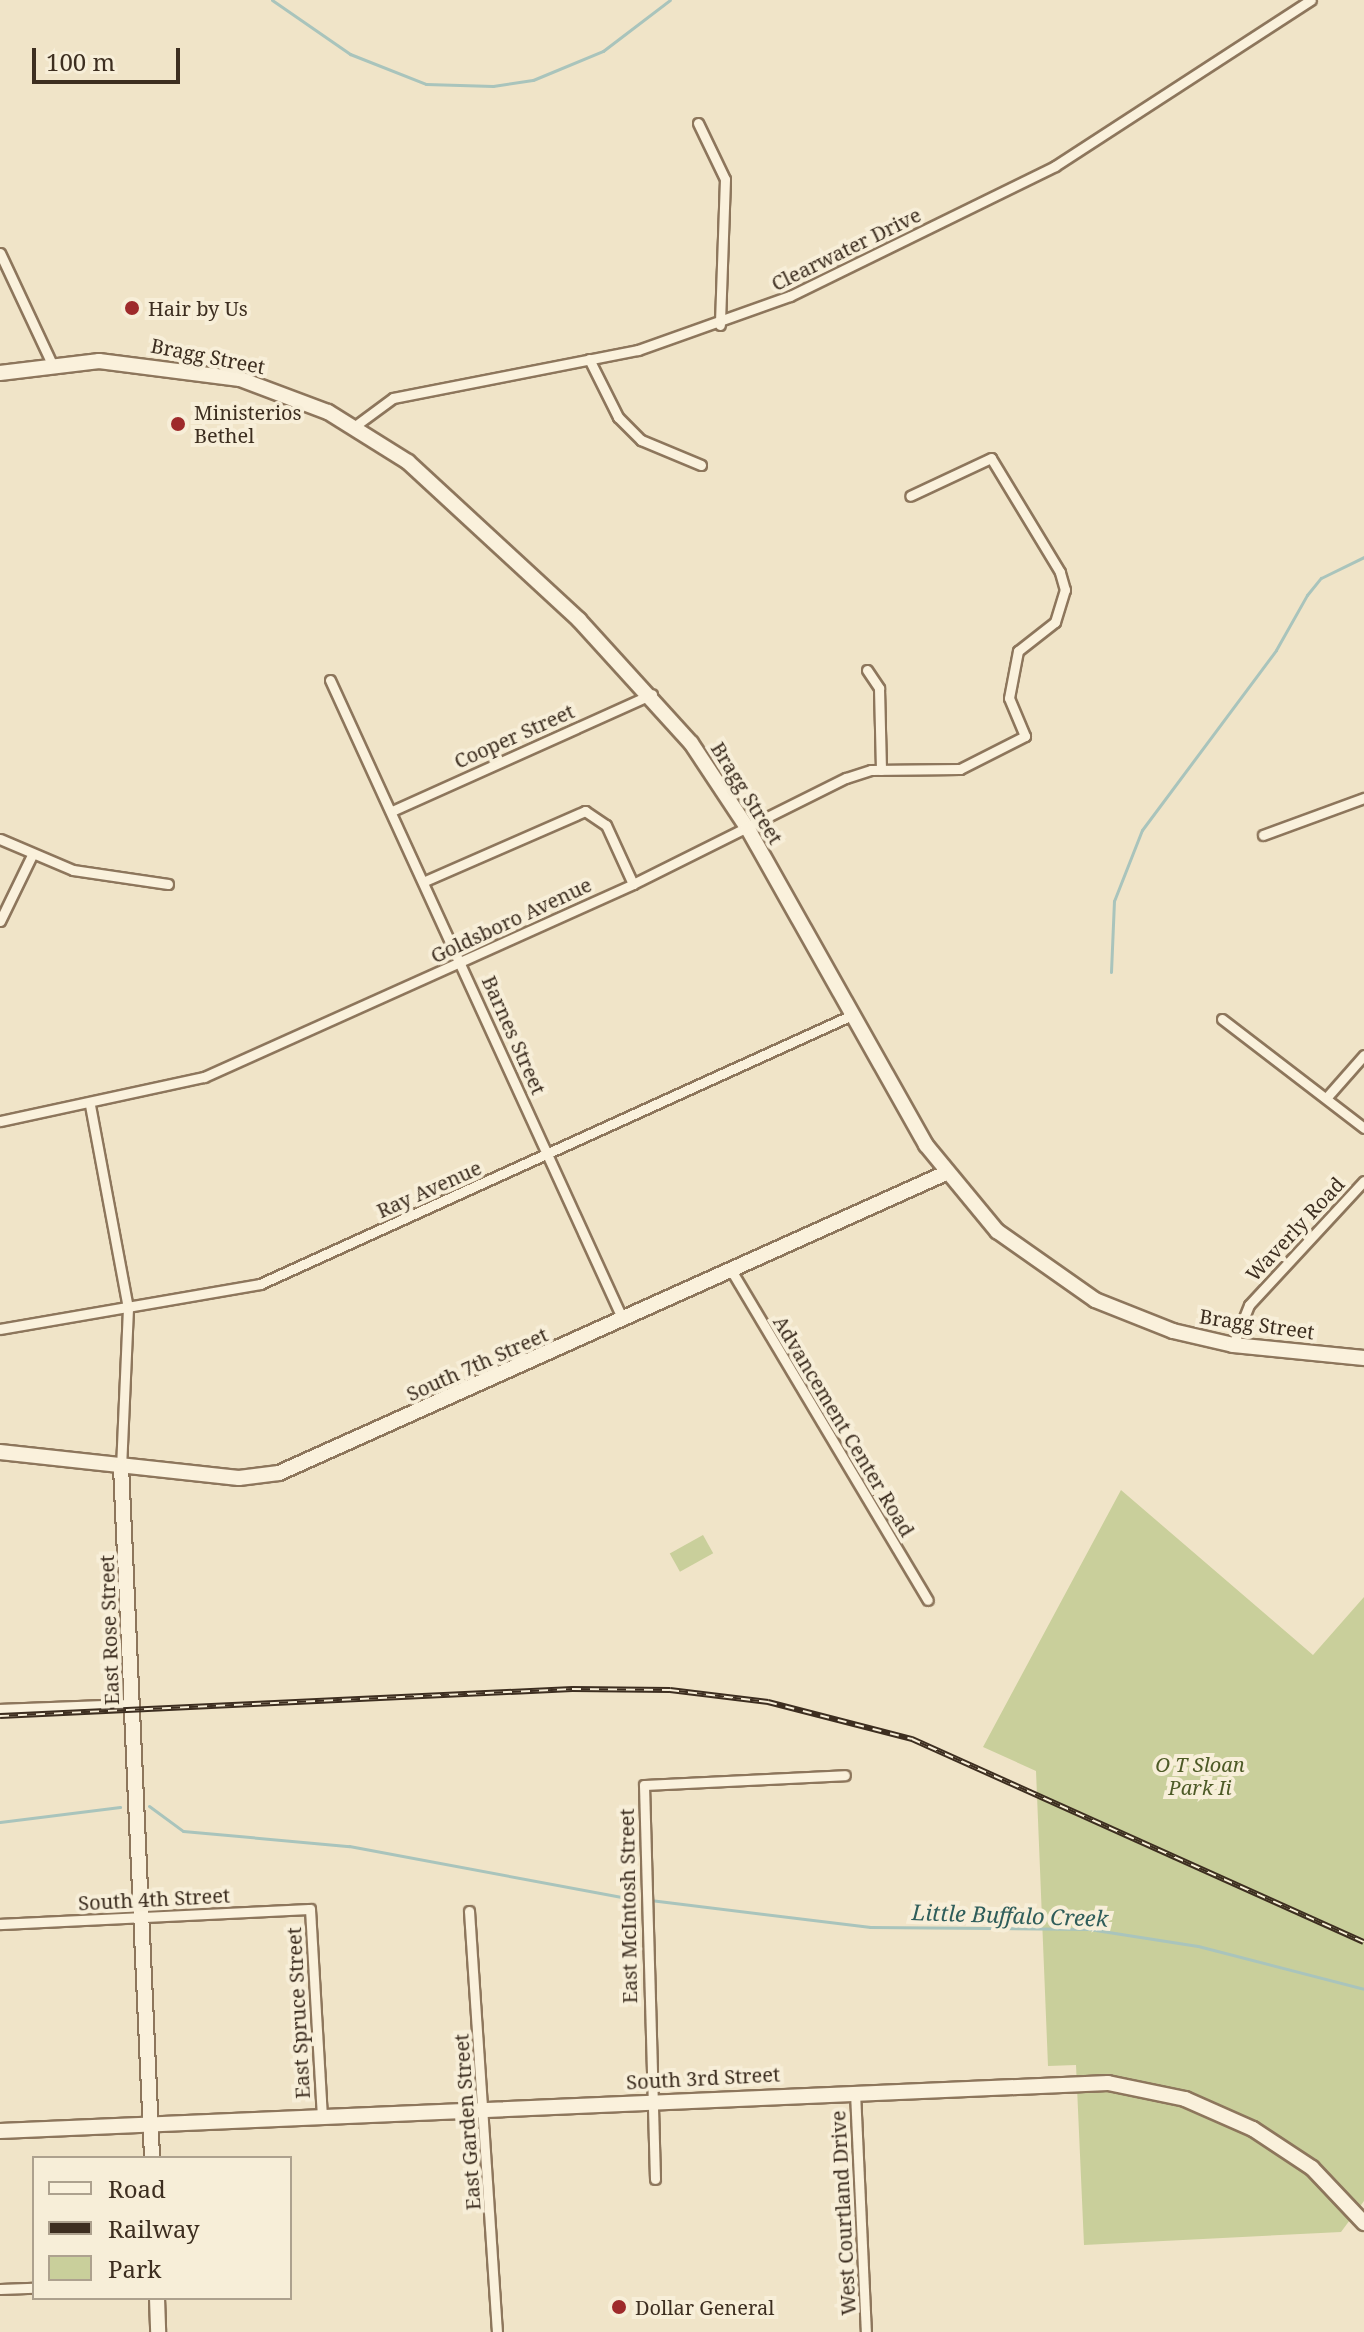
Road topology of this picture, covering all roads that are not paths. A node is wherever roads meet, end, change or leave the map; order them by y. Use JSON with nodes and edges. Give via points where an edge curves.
{"nodes":[{"id":1,"x":1311,"y":0,"type":"edge"},
{"id":2,"x":698,"y":123,"type":"dead end"},
{"id":3,"x":0,"y":253,"type":"edge"},
{"id":4,"x":720,"y":325,"type":"junction"},
{"id":5,"x":589,"y":359,"type":"junction"},
{"id":6,"x":52,"y":364,"type":"junction"},
{"id":7,"x":0,"y":373,"type":"edge"},
{"id":8,"x":355,"y":426,"type":"junction"},
{"id":9,"x":701,"y":465,"type":"dead end"},
{"id":10,"x":910,"y":496,"type":"dead end"},
{"id":11,"x":867,"y":670,"type":"dead end"},
{"id":12,"x":330,"y":680,"type":"dead end"},
{"id":13,"x":652,"y":694,"type":"junction"},
{"id":14,"x":881,"y":770,"type":"junction"},
{"id":15,"x":1364,"y":798,"type":"edge"},
{"id":16,"x":392,"y":811,"type":"junction"},
{"id":17,"x":748,"y":829,"type":"junction"},
{"id":18,"x":1263,"y":835,"type":"dead end"},
{"id":19,"x":0,"y":839,"type":"edge"},
{"id":20,"x":32,"y":855,"type":"junction"},
{"id":21,"x":425,"y":881,"type":"junction"},
{"id":22,"x":168,"y":884,"type":"dead end"},
{"id":23,"x":633,"y":884,"type":"junction"},
{"id":24,"x":0,"y":921,"type":"edge"},
{"id":25,"x":462,"y":963,"type":"junction"},
{"id":26,"x":852,"y":1015,"type":"junction"},
{"id":27,"x":1222,"y":1019,"type":"dead end"},
{"id":28,"x":1364,"y":1055,"type":"edge"},
{"id":29,"x":1327,"y":1097,"type":"junction"},
{"id":30,"x":90,"y":1105,"type":"junction"},
{"id":31,"x":0,"y":1121,"type":"edge"},
{"id":32,"x":1364,"y":1128,"type":"edge"},
{"id":33,"x":548,"y":1154,"type":"junction"},
{"id":34,"x":946,"y":1173,"type":"junction"},
{"id":35,"x":1364,"y":1181,"type":"edge"},
{"id":36,"x":731,"y":1270,"type":"junction"},
{"id":37,"x":128,"y":1308,"type":"junction"},
{"id":38,"x":623,"y":1320,"type":"junction"},
{"id":39,"x":0,"y":1329,"type":"edge"},
{"id":40,"x":1233,"y":1345,"type":"junction"},
{"id":41,"x":1364,"y":1358,"type":"edge"},
{"id":42,"x":0,"y":1452,"type":"edge"},
{"id":43,"x":121,"y":1466,"type":"junction"},
{"id":44,"x":928,"y":1600,"type":"dead end"},
{"id":45,"x":132,"y":1704,"type":"junction"},
{"id":46,"x":0,"y":1709,"type":"edge"},
{"id":47,"x":845,"y":1775,"type":"dead end"},
{"id":48,"x":310,"y":1909,"type":"joint"},
{"id":49,"x":469,"y":1911,"type":"dead end"},
{"id":50,"x":140,"y":1917,"type":"junction"},
{"id":51,"x":0,"y":1924,"type":"edge"},
{"id":52,"x":855,"y":2091,"type":"junction"},
{"id":53,"x":649,"y":2101,"type":"junction"},
{"id":54,"x":484,"y":2108,"type":"junction"},
{"id":55,"x":322,"y":2116,"type":"junction"},
{"id":56,"x":151,"y":2124,"type":"junction"},
{"id":57,"x":0,"y":2131,"type":"edge"},
{"id":58,"x":152,"y":2156,"type":"edge"},
{"id":59,"x":655,"y":2179,"type":"dead end"},
{"id":60,"x":1364,"y":2223,"type":"edge"},
{"id":61,"x":32,"y":2288,"type":"edge"},
{"id":62,"x":0,"y":2289,"type":"edge"},
{"id":63,"x":157,"y":2300,"type":"edge"},
{"id":64,"x":158,"y":2332,"type":"edge"},
{"id":65,"x":497,"y":2332,"type":"edge"},
{"id":66,"x":866,"y":2332,"type":"edge"}],
"edges":[{"from":1,"to":4,"type":"street","name":"Clearwater Drive","via":[[1055,166]]},
{"from":2,"to":4,"type":"street","via":[[725,179]]},
{"from":3,"to":6,"type":"street"},
{"from":4,"to":5,"type":"street","name":"Clearwater Drive"},
{"from":5,"to":8,"type":"street","name":"Clearwater Drive","via":[[407,394]]},
{"from":5,"to":9,"type":"street","via":[[618,417],[641,440]]},
{"from":6,"to":7,"type":"street","name":"Bragg Street"},
{"from":6,"to":8,"type":"street","name":"Bragg Street","via":[[133,363],[205,372],[265,387]]},
{"from":8,"to":13,"type":"street","name":"Bragg Street","via":[[432,481]]},
{"from":10,"to":14,"type":"street","name":"Goldsboro Avenue","via":[[991,458],[1060,572],[1065,590],[1055,622],[1018,651],[1009,698],[1025,736],[960,769]]},
{"from":11,"to":14,"type":"street","via":[[879,688]]},
{"from":12,"to":16,"type":"street","name":"Barnes Street"},
{"from":13,"to":16,"type":"street","name":"Cooper Street"},
{"from":13,"to":17,"type":"street","name":"Bragg Street"},
{"from":14,"to":17,"type":"street","name":"Goldsboro Avenue","via":[[846,778]]},
{"from":15,"to":18,"type":"street"},
{"from":16,"to":21,"type":"street","name":"Barnes Street"},
{"from":17,"to":23,"type":"street","name":"Goldsboro Avenue"},
{"from":17,"to":26,"type":"street","name":"Bragg Street"},
{"from":19,"to":20,"type":"street"},
{"from":20,"to":22,"type":"street","via":[[104,877]]},
{"from":20,"to":24,"type":"street"},
{"from":21,"to":23,"type":"street","via":[[585,811],[606,825]]},
{"from":21,"to":25,"type":"street","name":"Barnes Street"},
{"from":23,"to":25,"type":"street","name":"Goldsboro Avenue"},
{"from":25,"to":30,"type":"street","name":"Goldsboro Avenue","via":[[204,1077]]},
{"from":25,"to":33,"type":"street","name":"Barnes Street"},
{"from":26,"to":33,"type":"street","name":"Ray Avenue"},
{"from":26,"to":34,"type":"street","name":"Bragg Street"},
{"from":27,"to":29,"type":"street"},
{"from":28,"to":29,"type":"street"},
{"from":29,"to":32,"type":"street"},
{"from":30,"to":31,"type":"street","name":"Goldsboro Avenue"},
{"from":30,"to":37,"type":"street","name":"East Rose Street"},
{"from":33,"to":37,"type":"street","name":"Ray Avenue","via":[[260,1284]]},
{"from":33,"to":38,"type":"street","name":"Barnes Street"},
{"from":34,"to":36,"type":"street","name":"South 7th Street"},
{"from":34,"to":40,"type":"street","name":"Bragg Street","via":[[997,1231],[1056,1277],[1133,1317]]},
{"from":35,"to":40,"type":"street","name":"Waverly Road","via":[[1249,1305]]},
{"from":36,"to":38,"type":"street","name":"South 7th Street"},
{"from":36,"to":44,"type":"street","name":"Advancement Center Road"},
{"from":37,"to":39,"type":"street","name":"Ray Avenue"},
{"from":37,"to":43,"type":"street","name":"East Rose Street"},
{"from":38,"to":43,"type":"street","name":"South 7th Street","via":[[279,1473],[239,1478]]},
{"from":40,"to":41,"type":"street","name":"Bragg Street"},
{"from":42,"to":43,"type":"street","name":"South 7th Street"},
{"from":43,"to":45,"type":"street","name":"East Rose Street"},
{"from":45,"to":46,"type":"street"},
{"from":45,"to":50,"type":"street","name":"East Rose Street"},
{"from":47,"to":53,"type":"street","name":"East McIntosh Street","via":[[644,1785]]},
{"from":48,"to":50,"type":"street","name":"South 4th Street"},
{"from":48,"to":55,"type":"street","name":"East Spruce Street"},
{"from":49,"to":54,"type":"street","name":"East Garden Street"},
{"from":50,"to":51,"type":"street","name":"South 4th Street"},
{"from":50,"to":56,"type":"street","name":"East Rose Street"},
{"from":52,"to":53,"type":"street","name":"South 3rd Street"},
{"from":52,"to":60,"type":"street","name":"South 3rd Street","via":[[1085,2083],[1162,2092],[1280,2146]]},
{"from":52,"to":66,"type":"street","name":"West Courtland Drive"},
{"from":53,"to":54,"type":"street","name":"South 3rd Street"},
{"from":53,"to":59,"type":"street","name":"East McIntosh Street"},
{"from":54,"to":55,"type":"street","name":"South 3rd Street"},
{"from":54,"to":65,"type":"street","name":"East Garden Street"},
{"from":55,"to":56,"type":"street","name":"South 3rd Street"},
{"from":56,"to":57,"type":"street","name":"South 3rd Street"},
{"from":56,"to":58,"type":"street","name":"East Rose Street"},
{"from":61,"to":62,"type":"street"},
{"from":63,"to":64,"type":"street"}]}
